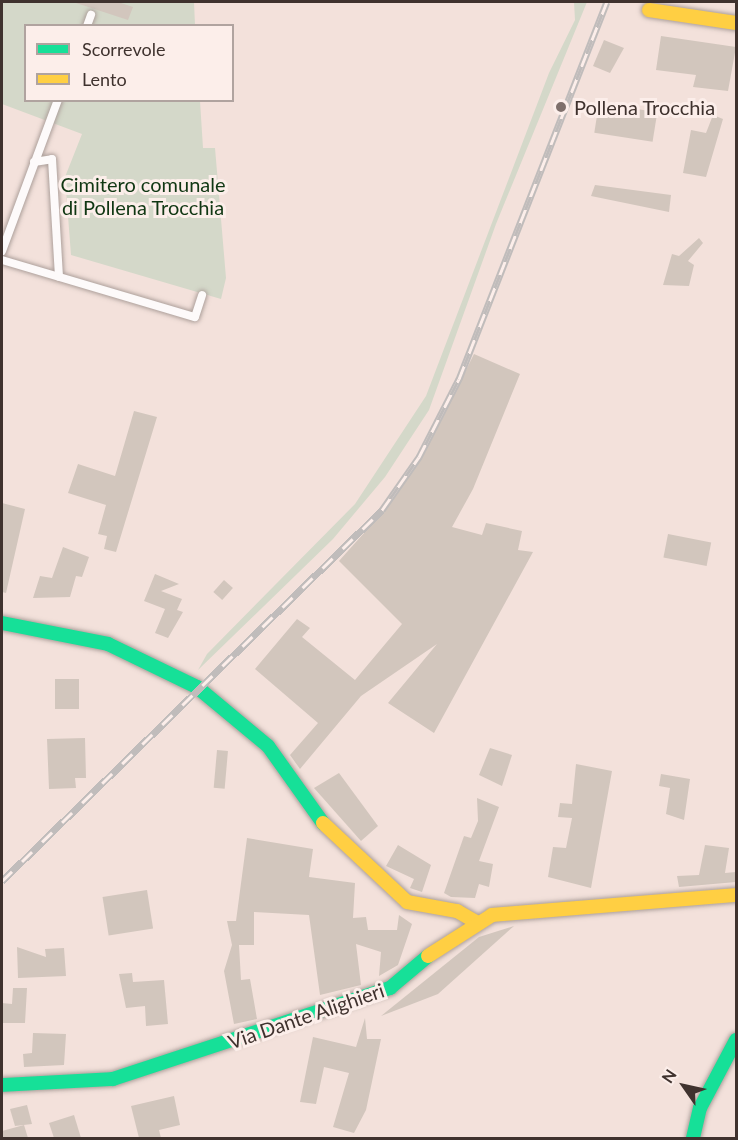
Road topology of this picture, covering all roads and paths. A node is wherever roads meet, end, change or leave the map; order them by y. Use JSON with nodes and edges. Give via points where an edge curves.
{"nodes":[{"id":1,"x":648,"y":10,"type":"dead end"},
{"id":2,"x":91,"y":15,"type":"dead end"},
{"id":3,"x":736,"y":23,"type":"edge"},
{"id":4,"x":88,"y":24,"type":"edge"},
{"id":5,"x":57,"y":102,"type":"edge"},
{"id":6,"x":34,"y":162,"type":"junction"},
{"id":7,"x":2,"y":251,"type":"edge"},
{"id":8,"x":2,"y":260,"type":"edge"},
{"id":9,"x":59,"y":277,"type":"junction"},
{"id":10,"x":202,"y":295,"type":"dead end"},
{"id":11,"x":2,"y":623,"type":"edge"},
{"id":12,"x":736,"y":895,"type":"edge"},
{"id":13,"x":476,"y":922,"type":"junction"},
{"id":14,"x":736,"y":1040,"type":"edge"},
{"id":15,"x":2,"y":1085,"type":"edge"},
{"id":16,"x":693,"y":1138,"type":"edge"}],
"edges":[{"from":1,"to":3,"type":"street"},
{"from":2,"to":4,"type":"lane"},
{"from":5,"to":6,"type":"lane"},
{"from":6,"to":7,"type":"lane"},
{"from":6,"to":9,"type":"lane","via":[[52,159]]},
{"from":8,"to":9,"type":"lane"},
{"from":9,"to":10,"type":"lane","via":[[195,318]]},
{"from":11,"to":13,"type":"street","via":[[108,644],[197,687],[268,746],[321,821],[387,888],[407,902],[457,911]]},
{"from":12,"to":13,"type":"street","name":"Via Dante Alighieri","via":[[492,915]]},
{"from":13,"to":15,"type":"street","name":"Via Dante Alighieri","via":[[390,988],[342,1006],[113,1079]]},
{"from":14,"to":16,"type":"street","via":[[700,1108]]}]}
